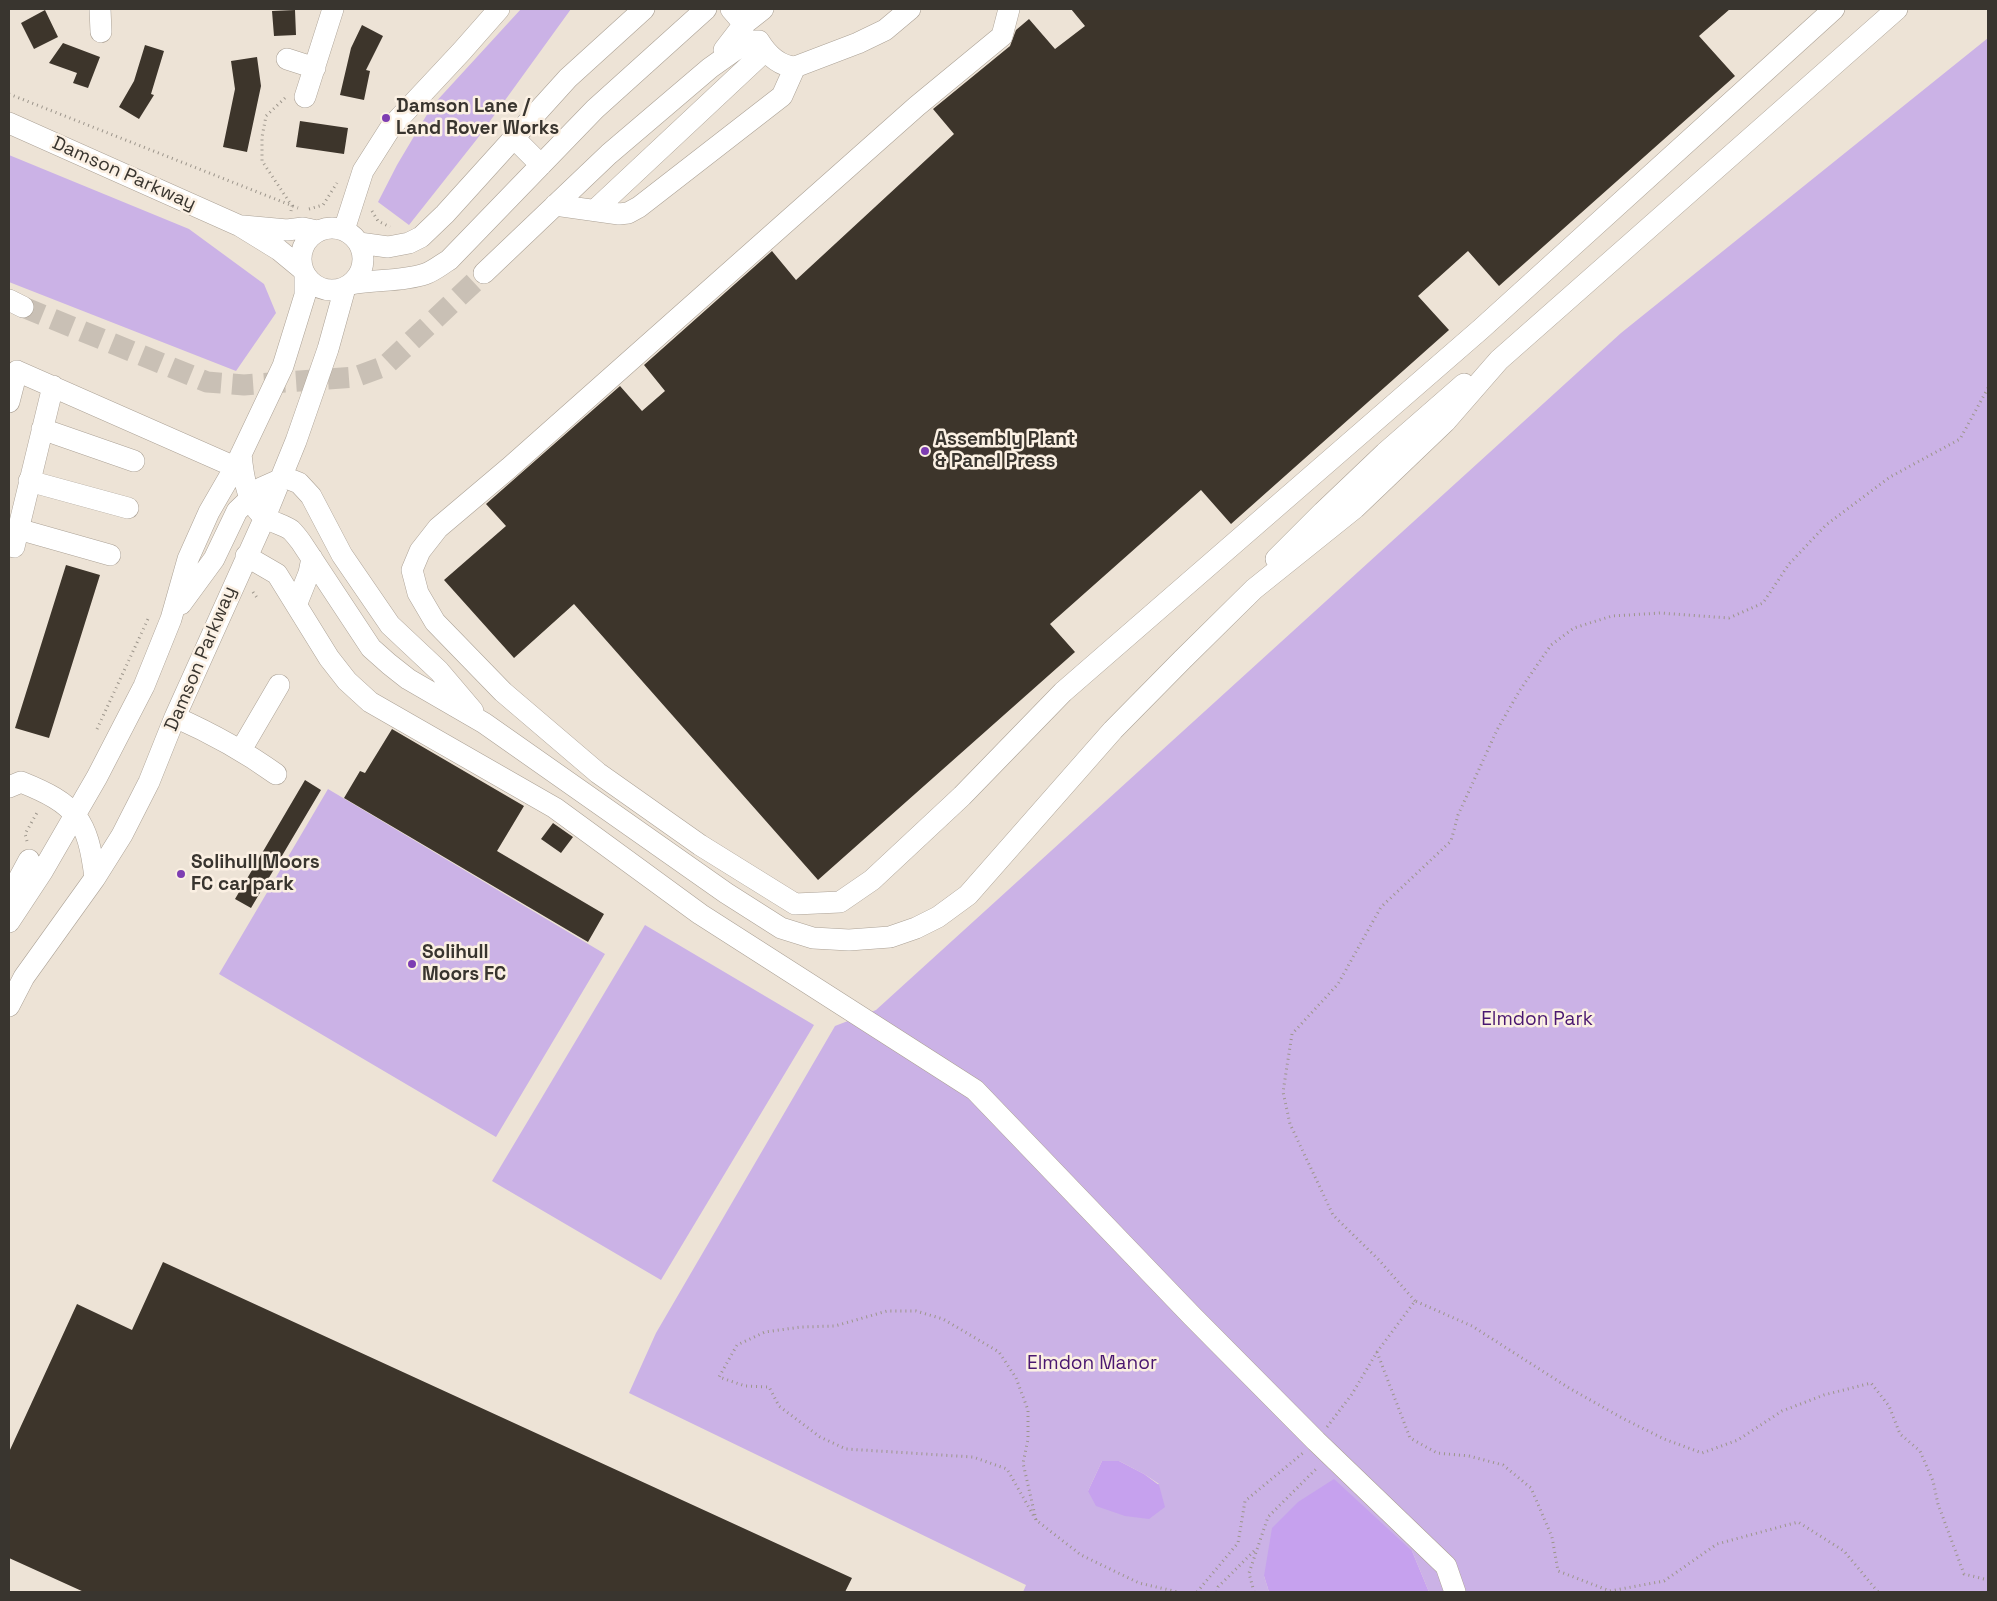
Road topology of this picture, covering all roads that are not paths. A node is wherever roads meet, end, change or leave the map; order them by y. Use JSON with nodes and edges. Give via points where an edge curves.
{"nodes":[{"id":1,"x":100,"y":9,"type":"edge"},
{"id":2,"x":333,"y":9,"type":"edge"},
{"id":3,"x":499,"y":9,"type":"edge"},
{"id":4,"x":644,"y":9,"type":"edge"},
{"id":5,"x":706,"y":9,"type":"edge"},
{"id":6,"x":763,"y":9,"type":"edge"},
{"id":7,"x":910,"y":9,"type":"edge"},
{"id":8,"x":1009,"y":9,"type":"edge"},
{"id":9,"x":1834,"y":9,"type":"edge"},
{"id":10,"x":1897,"y":9,"type":"edge"},
{"id":11,"x":738,"y":16,"type":"edge"},
{"id":12,"x":101,"y":32,"type":"dead end"},
{"id":13,"x":765,"y":51,"type":"junction"},
{"id":14,"x":287,"y":58,"type":"dead end"},
{"id":15,"x":795,"y":67,"type":"junction"},
{"id":16,"x":315,"y":68,"type":"junction"},
{"id":17,"x":710,"y":68,"type":"junction"},
{"id":18,"x":306,"y":97,"type":"road end"},
{"id":19,"x":9,"y":123,"type":"edge"},
{"id":20,"x":514,"y":138,"type":"junction"},
{"id":21,"x":541,"y":165,"type":"junction"},
{"id":22,"x":555,"y":205,"type":"junction"},
{"id":23,"x":595,"y":210,"type":"junction"},
{"id":24,"x":240,"y":226,"type":"junction"},
{"id":25,"x":317,"y":232,"type":"junction"},
{"id":26,"x":352,"y":237,"type":"junction"},
{"id":27,"x":484,"y":272,"type":"tunnel mouth"},
{"id":28,"x":304,"y":273,"type":"junction"},
{"id":29,"x":348,"y":286,"type":"junction"},
{"id":30,"x":53,"y":386,"type":"junction"},
{"id":31,"x":9,"y":402,"type":"edge"},
{"id":32,"x":42,"y":430,"type":"junction"},
{"id":33,"x":134,"y":461,"type":"dead end"},
{"id":34,"x":238,"y":461,"type":"junction"},
{"id":35,"x":29,"y":481,"type":"junction"},
{"id":36,"x":289,"y":481,"type":"junction"},
{"id":37,"x":250,"y":496,"type":"junction"},
{"id":38,"x":128,"y":508,"type":"dead end"},
{"id":39,"x":265,"y":517,"type":"junction"},
{"id":40,"x":13,"y":537,"type":"edge"},
{"id":41,"x":110,"y":555,"type":"dead end"},
{"id":42,"x":246,"y":556,"type":"junction"},
{"id":43,"x":312,"y":558,"type":"junction"},
{"id":44,"x":297,"y":603,"type":"junction"},
{"id":45,"x":171,"y":619,"type":"junction"},
{"id":46,"x":279,"y":685,"type":"dead end"},
{"id":47,"x":175,"y":717,"type":"junction"},
{"id":48,"x":484,"y":722,"type":"junction"},
{"id":49,"x":241,"y":750,"type":"junction"},
{"id":50,"x":276,"y":774,"type":"dead end"},
{"id":51,"x":9,"y":787,"type":"edge"},
{"id":52,"x":75,"y":814,"type":"junction"},
{"id":53,"x":26,"y":854,"type":"road end"},
{"id":54,"x":95,"y":878,"type":"junction"},
{"id":55,"x":9,"y":906,"type":"edge"},
{"id":56,"x":9,"y":922,"type":"edge"},
{"id":57,"x":9,"y":1006,"type":"edge"},
{"id":58,"x":1455,"y":1592,"type":"edge"}],
"edges":[{"from":1,"to":12,"type":"street"},
{"from":2,"to":16,"type":"street"},
{"from":3,"to":26,"type":"street","via":[[382,139],[363,171],[351,215]]},
{"from":4,"to":20,"type":"street","via":[[568,78]]},
{"from":5,"to":21,"type":"street","via":[[595,109]]},
{"from":6,"to":11,"type":"street"},
{"from":7,"to":15,"type":"street","via":[[885,30]]},
{"from":8,"to":9,"type":"street","via":[[1002,36],[917,106],[438,528],[420,551],[412,570],[418,593],[435,622],[503,692],[598,773],[700,845],[795,904],[840,902],[872,880],[962,796],[1063,692],[1480,329]]},
{"from":10,"to":48,"type":"street","via":[[1499,360],[1446,422],[1355,508],[1254,589],[1114,730],[968,894],[938,917],[890,937],[849,940],[813,938],[780,928]]},
{"from":11,"to":17,"type":"street"},
{"from":13,"to":15,"type":"street","via":[[786,66]]},
{"from":13,"to":17,"type":"street","via":[[759,41],[748,40]]},
{"from":13,"to":23,"type":"street"},
{"from":14,"to":16,"type":"street"},
{"from":15,"to":23,"type":"street","via":[[782,96],[639,207],[619,214]]},
{"from":16,"to":18,"type":"street"},
{"from":17,"to":22,"type":"street"},
{"from":19,"to":24,"type":"street","name":"Damson Parkway"},
{"from":20,"to":21,"type":"street"},
{"from":20,"to":26,"type":"street","via":[[421,237],[388,247]]},
{"from":21,"to":29,"type":"street","via":[[449,260],[427,273],[408,278],[372,280]]},
{"from":22,"to":23,"type":"street"},
{"from":22,"to":27,"type":"street"},
{"from":24,"to":25,"type":"street","name":"Damson Parkway","via":[[287,230],[303,228]]},
{"from":24,"to":28,"type":"street","name":"Damson Parkway","via":[[279,250]]},
{"from":25,"to":26,"type":"street","via":[[326,228]]},
{"from":25,"to":28,"type":"street","via":[[303,247],[300,258]]},
{"from":26,"to":29,"type":"street","via":[[363,254],[363,265],[359,276]]},
{"from":28,"to":29,"type":"street","via":[[313,285],[323,290],[334,291]]},
{"from":28,"to":34,"type":"street","via":[[305,295],[283,366]]},
{"from":29,"to":36,"type":"street","name":"Damson Parkway","via":[[296,441]]},
{"from":30,"to":31,"type":"street","via":[[17,371]]},
{"from":30,"to":32,"type":"street"},
{"from":30,"to":34,"type":"street"},
{"from":32,"to":33,"type":"street"},
{"from":32,"to":35,"type":"street"},
{"from":34,"to":37,"type":"street"},
{"from":34,"to":45,"type":"street","via":[[209,512],[188,559]]},
{"from":35,"to":38,"type":"street"},
{"from":35,"to":40,"type":"street"},
{"from":36,"to":37,"type":"street","via":[[261,488]]},
{"from":36,"to":39,"type":"street","name":"Damson Parkway"},
{"from":36,"to":48,"type":"street","via":[[311,496],[342,555],[390,625],[439,671]]},
{"from":37,"to":39,"type":"street"},
{"from":37,"to":45,"type":"street","via":[[237,511],[214,559]]},
{"from":39,"to":42,"type":"street","name":"Damson Parkway"},
{"from":39,"to":43,"type":"street","via":[[290,529]]},
{"from":40,"to":41,"type":"street"},
{"from":42,"to":44,"type":"street","via":[[277,574]]},
{"from":42,"to":47,"type":"street","name":"Damson Parkway"},
{"from":43,"to":44,"type":"street"},
{"from":43,"to":48,"type":"street","via":[[371,648],[408,679]]},
{"from":44,"to":58,"type":"street","via":[[329,658],[347,681],[370,702],[555,808],[700,914],[975,1090],[1192,1316],[1446,1566]]},
{"from":45,"to":52,"type":"street","via":[[144,686]]},
{"from":46,"to":49,"type":"street"},
{"from":47,"to":49,"type":"street"},
{"from":47,"to":54,"type":"street","name":"Damson Parkway","via":[[150,782]]},
{"from":49,"to":50,"type":"street"},
{"from":51,"to":52,"type":"street","via":[[21,782],[48,793]]},
{"from":52,"to":54,"type":"street","via":[[92,851]]},
{"from":52,"to":56,"type":"street"},
{"from":53,"to":55,"type":"street"},
{"from":54,"to":57,"type":"street","name":"Damson Parkway","via":[[24,977]]}]}
